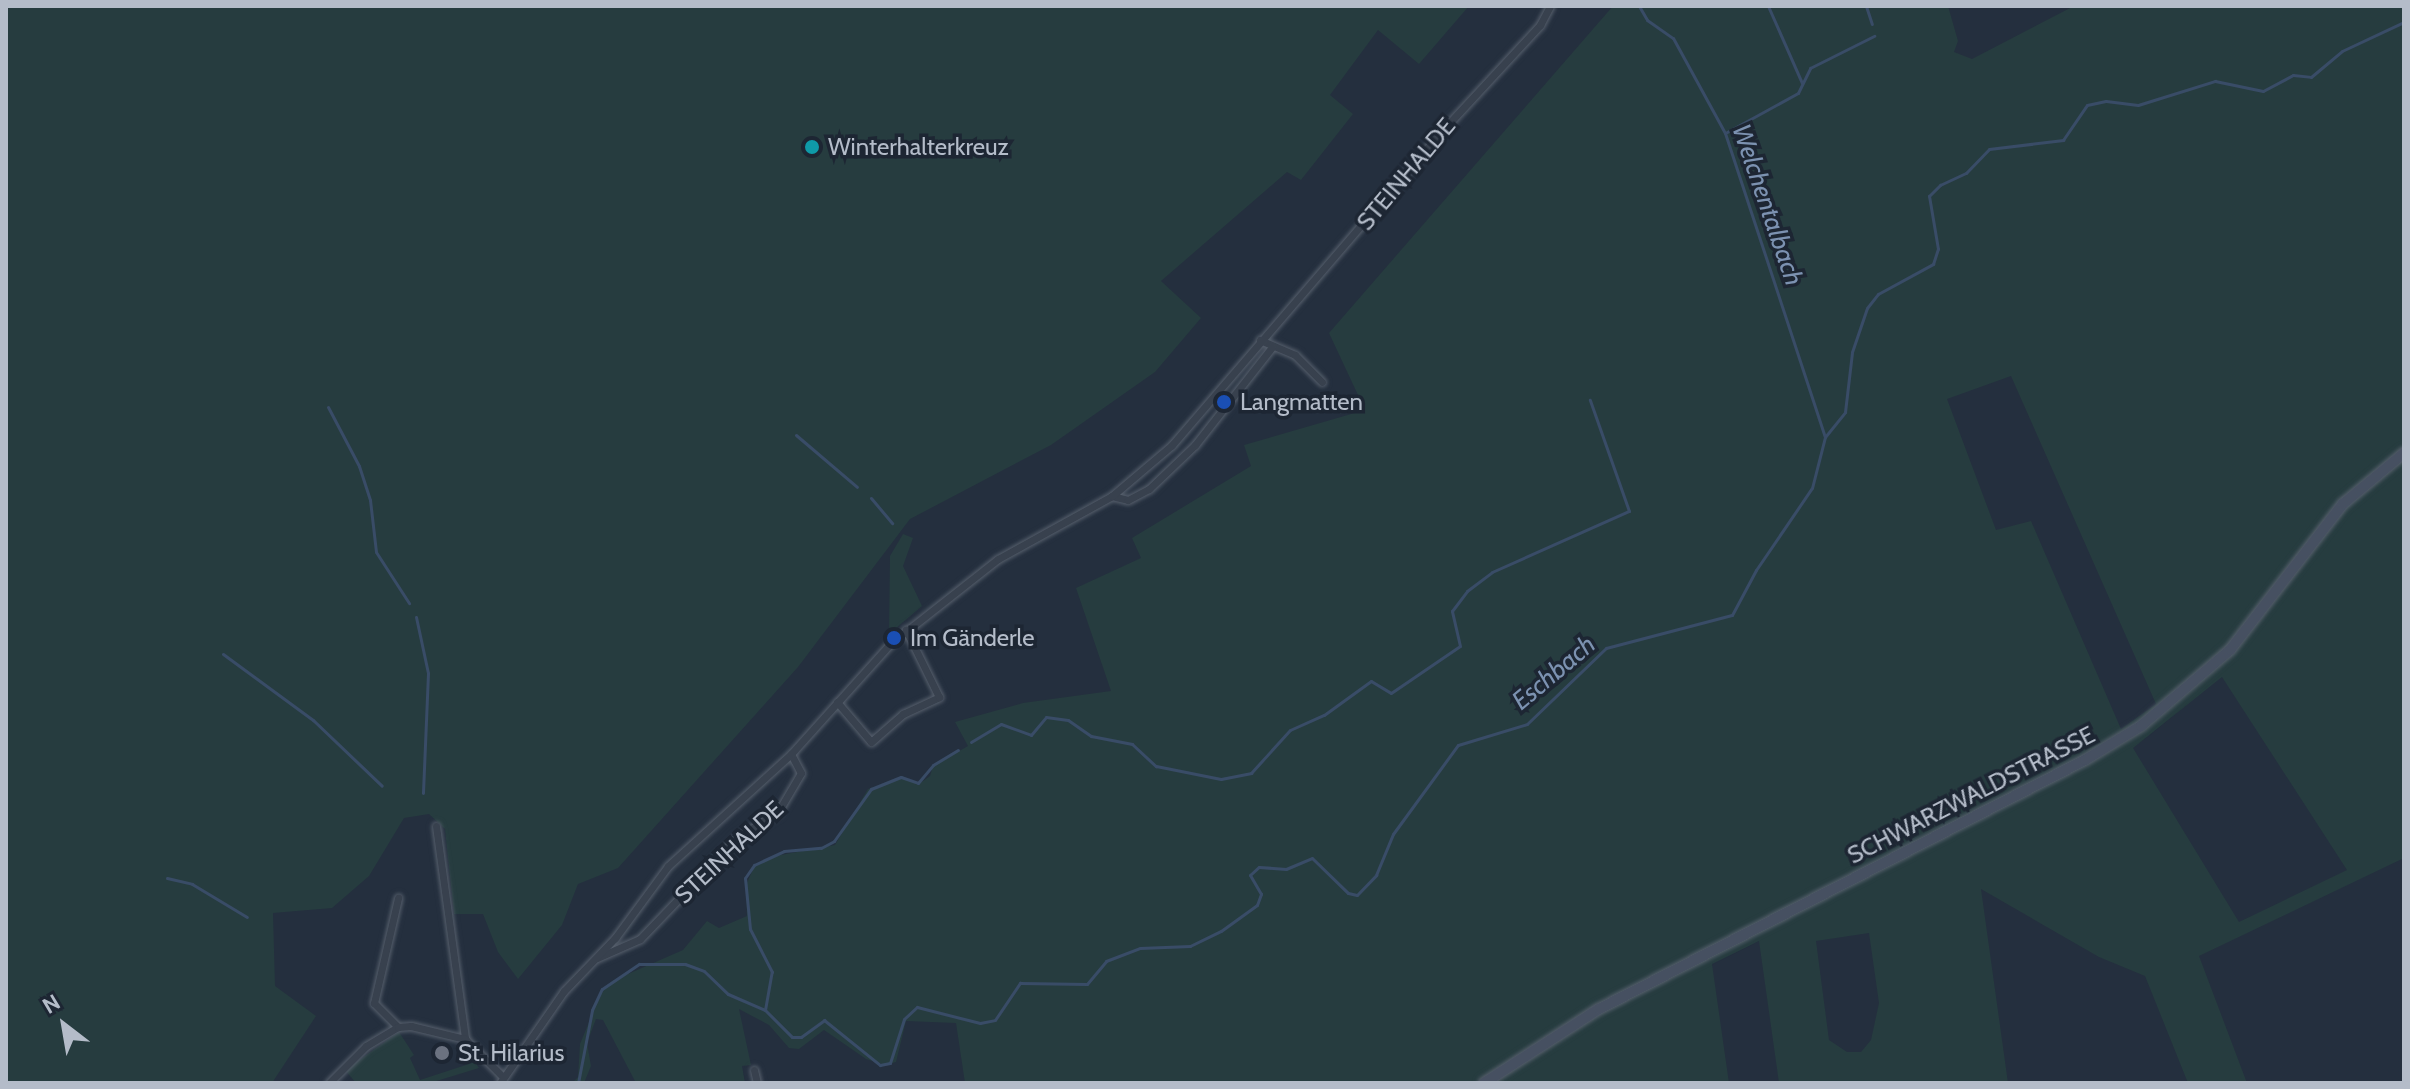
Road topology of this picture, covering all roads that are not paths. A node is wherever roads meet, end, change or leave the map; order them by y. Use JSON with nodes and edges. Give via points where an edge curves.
{"nodes":[{"id":1,"x":1550,"y":6,"type":"edge"},
{"id":2,"x":1260,"y":340,"type":"junction"},
{"id":3,"x":1272,"y":347,"type":"junction"},
{"id":4,"x":1322,"y":382,"type":"dead end"},
{"id":5,"x":2404,"y":453,"type":"edge"},
{"id":6,"x":1112,"y":496,"type":"junction"},
{"id":7,"x":906,"y":630,"type":"junction"},
{"id":8,"x":837,"y":702,"type":"junction"},
{"id":9,"x":791,"y":754,"type":"junction"},
{"id":10,"x":436,"y":826,"type":"dead end"},
{"id":11,"x":398,"y":898,"type":"dead end"},
{"id":12,"x":592,"y":961,"type":"junction"},
{"id":13,"x":398,"y":1027,"type":"junction"},
{"id":14,"x":465,"y":1039,"type":"junction"},
{"id":15,"x":754,"y":1070,"type":"dead end"},
{"id":16,"x":501,"y":1080,"type":"edge"},
{"id":17,"x":329,"y":1083,"type":"edge"},
{"id":18,"x":757,"y":1083,"type":"edge"},
{"id":19,"x":1484,"y":1083,"type":"edge"}],
"edges":[{"from":1,"to":2,"type":"street","name":"STEINHALDE","via":[[1540,25]]},
{"from":2,"to":3,"type":"street"},
{"from":2,"to":6,"type":"street","name":"STEINHALDE","via":[[1199,416]]},
{"from":3,"to":4,"type":"street","via":[[1295,355]]},
{"from":3,"to":6,"type":"street","name":"STEINHALDE","via":[[1195,445],[1149,489],[1128,500]]},
{"from":5,"to":19,"type":"main road","name":"SCHWARZWALDSTRASSE","via":[[2343,504],[2230,650],[2141,726],[2085,760],[1611,1003]]},
{"from":6,"to":7,"type":"street","name":"STEINHALDE","via":[[998,559]]},
{"from":7,"to":8,"type":"street","name":"STEINHALDE"},
{"from":7,"to":8,"type":"street","via":[[939,697],[903,714],[871,742]]},
{"from":8,"to":9,"type":"street","name":"STEINHALDE"},
{"from":9,"to":12,"type":"street","name":"STEINHALDE","via":[[668,866]]},
{"from":9,"to":12,"type":"street","name":"STEINHALDE","via":[[801,773],[778,812],[737,838],[640,939]]},
{"from":10,"to":14,"type":"street"},
{"from":11,"to":13,"type":"street","via":[[374,1003]]},
{"from":12,"to":16,"type":"street","name":"STEINHALDE"},
{"from":13,"to":14,"type":"street"},
{"from":13,"to":17,"type":"street","via":[[366,1046]]},
{"from":14,"to":16,"type":"street"},
{"from":15,"to":18,"type":"street"}]}
